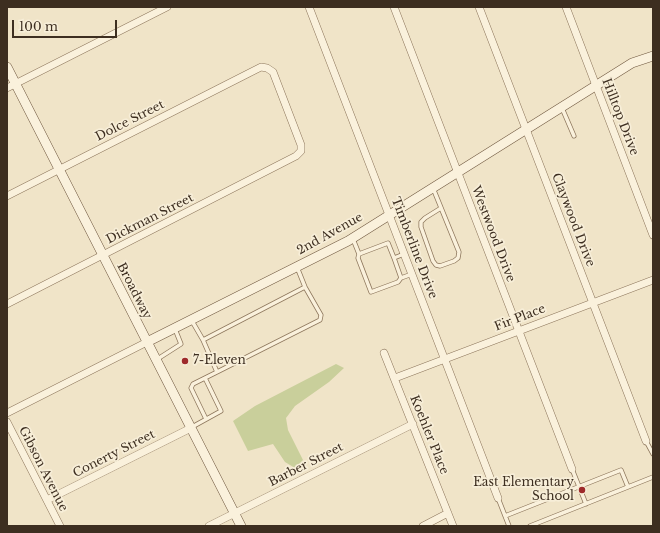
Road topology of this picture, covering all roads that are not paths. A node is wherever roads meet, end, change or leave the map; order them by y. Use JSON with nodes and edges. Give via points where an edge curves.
{"nodes":[{"id":1,"x":167,"y":7,"type":"edge"},
{"id":2,"x":309,"y":7,"type":"edge"},
{"id":3,"x":394,"y":7,"type":"edge"},
{"id":4,"x":479,"y":7,"type":"edge"},
{"id":5,"x":566,"y":7,"type":"edge"},
{"id":6,"x":653,"y":56,"type":"edge"},
{"id":7,"x":7,"y":67,"type":"edge"},
{"id":8,"x":11,"y":85,"type":"edge"},
{"id":9,"x":596,"y":85,"type":"junction"},
{"id":10,"x":561,"y":107,"type":"junction"},
{"id":11,"x":526,"y":128,"type":"junction"},
{"id":12,"x":574,"y":136,"type":"dead end"},
{"id":13,"x":301,"y":151,"type":"joint"},
{"id":14,"x":60,"y":169,"type":"junction"},
{"id":15,"x":458,"y":171,"type":"junction"},
{"id":16,"x":433,"y":186,"type":"junction"},
{"id":17,"x":7,"y":196,"type":"edge"},
{"id":18,"x":441,"y":208,"type":"junction"},
{"id":19,"x":389,"y":214,"type":"junction"},
{"id":20,"x":653,"y":235,"type":"edge"},
{"id":21,"x":352,"y":238,"type":"junction"},
{"id":22,"x":359,"y":254,"type":"junction"},
{"id":23,"x":405,"y":254,"type":"junction"},
{"id":24,"x":102,"y":256,"type":"junction"},
{"id":25,"x":394,"y":258,"type":"junction"},
{"id":26,"x":297,"y":266,"type":"junction"},
{"id":27,"x":412,"y":274,"type":"junction"},
{"id":28,"x":401,"y":278,"type":"junction"},
{"id":29,"x":653,"y":280,"type":"edge"},
{"id":30,"x":305,"y":287,"type":"junction"},
{"id":31,"x":593,"y":302,"type":"junction"},
{"id":32,"x":7,"y":304,"type":"edge"},
{"id":33,"x":192,"y":320,"type":"junction"},
{"id":34,"x":175,"y":328,"type":"junction"},
{"id":35,"x":519,"y":331,"type":"junction"},
{"id":36,"x":202,"y":340,"type":"junction"},
{"id":37,"x":147,"y":342,"type":"junction"},
{"id":38,"x":384,"y":353,"type":"dead end"},
{"id":39,"x":445,"y":359,"type":"junction"},
{"id":40,"x":156,"y":360,"type":"junction"},
{"id":41,"x":217,"y":372,"type":"junction"},
{"id":42,"x":205,"y":378,"type":"junction"},
{"id":43,"x":395,"y":378,"type":"junction"},
{"id":44,"x":7,"y":413,"type":"edge"},
{"id":45,"x":206,"y":420,"type":"junction"},
{"id":46,"x":7,"y":422,"type":"edge"},
{"id":47,"x":413,"y":424,"type":"junction"},
{"id":48,"x":191,"y":428,"type":"junction"},
{"id":49,"x":646,"y":441,"type":"joint"},
{"id":50,"x":653,"y":455,"type":"edge"},
{"id":51,"x":572,"y":469,"type":"joint"},
{"id":52,"x":653,"y":477,"type":"edge"},
{"id":53,"x":579,"y":486,"type":"junction"},
{"id":54,"x":628,"y":487,"type":"junction"},
{"id":55,"x":498,"y":498,"type":"joint"},
{"id":56,"x":47,"y":500,"type":"junction"},
{"id":57,"x":586,"y":504,"type":"junction"},
{"id":58,"x":235,"y":513,"type":"junction"},
{"id":59,"x":448,"y":513,"type":"junction"},
{"id":60,"x":505,"y":516,"type":"junction"},
{"id":61,"x":60,"y":526,"type":"edge"},
{"id":62,"x":209,"y":526,"type":"edge"},
{"id":63,"x":241,"y":526,"type":"edge"},
{"id":64,"x":423,"y":526,"type":"edge"},
{"id":65,"x":453,"y":526,"type":"edge"},
{"id":66,"x":509,"y":526,"type":"edge"},
{"id":67,"x":530,"y":526,"type":"edge"}],
"edges":[{"from":1,"to":8,"type":"street"},
{"from":2,"to":19,"type":"street","name":"Timberline Drive"},
{"from":3,"to":15,"type":"street","name":"Westwood Drive"},
{"from":4,"to":11,"type":"street","name":"Claywood Drive"},
{"from":5,"to":9,"type":"street","name":"Hilltop Drive"},
{"from":6,"to":9,"type":"street","name":"2nd Avenue","via":[[632,63]]},
{"from":7,"to":8,"type":"street","name":"Broadway"},
{"from":8,"to":14,"type":"street","name":"Broadway"},
{"from":9,"to":10,"type":"street","name":"2nd Avenue"},
{"from":9,"to":20,"type":"street","name":"Hilltop Drive"},
{"from":10,"to":11,"type":"street","name":"2nd Avenue"},
{"from":10,"to":12,"type":"lane"},
{"from":11,"to":15,"type":"street","name":"2nd Avenue"},
{"from":11,"to":31,"type":"street","name":"Claywood Drive"},
{"from":13,"to":14,"type":"street","name":"Dolce Street","via":[[301,142],[273,72],[256,68]]},
{"from":13,"to":24,"type":"street","name":"Dickman Street","via":[[296,156]]},
{"from":14,"to":17,"type":"street","name":"Dolce Street"},
{"from":14,"to":24,"type":"street","name":"Broadway"},
{"from":15,"to":16,"type":"street","name":"2nd Avenue"},
{"from":15,"to":35,"type":"street","name":"Westwood Drive"},
{"from":16,"to":18,"type":"lane"},
{"from":16,"to":19,"type":"street","name":"2nd Avenue"},
{"from":18,"to":18,"type":"lane","via":[[459,252],[458,258],[440,266],[433,261],[421,222]]},
{"from":19,"to":21,"type":"street","name":"2nd Avenue"},
{"from":19,"to":23,"type":"street","name":"Timberline Drive"},
{"from":21,"to":22,"type":"lane"},
{"from":21,"to":26,"type":"street","name":"2nd Avenue"},
{"from":22,"to":25,"type":"lane","via":[[388,243]]},
{"from":22,"to":28,"type":"lane","via":[[358,258],[371,292],[398,282]]},
{"from":23,"to":25,"type":"lane"},
{"from":23,"to":27,"type":"street","name":"Timberline Drive"},
{"from":24,"to":32,"type":"street","name":"Dickman Street"},
{"from":24,"to":37,"type":"street","name":"Broadway"},
{"from":25,"to":28,"type":"lane"},
{"from":26,"to":30,"type":"lane"},
{"from":26,"to":33,"type":"street","name":"2nd Avenue"},
{"from":27,"to":28,"type":"lane"},
{"from":27,"to":39,"type":"street","name":"Timberline Drive"},
{"from":29,"to":31,"type":"street","name":"Fir Place"},
{"from":30,"to":36,"type":"lane"},
{"from":30,"to":41,"type":"lane","via":[[321,315],[320,320]]},
{"from":31,"to":35,"type":"street","name":"Fir Place"},
{"from":31,"to":49,"type":"street","name":"Claywood Drive"},
{"from":33,"to":34,"type":"street","name":"2nd Avenue"},
{"from":33,"to":36,"type":"lane"},
{"from":34,"to":37,"type":"street","name":"2nd Avenue"},
{"from":34,"to":40,"type":"lane","via":[[181,344]]},
{"from":35,"to":39,"type":"street","name":"Fir Place"},
{"from":35,"to":51,"type":"street","name":"Westwood Drive"},
{"from":36,"to":41,"type":"lane"},
{"from":37,"to":40,"type":"street","name":"Broadway"},
{"from":37,"to":44,"type":"street","name":"2nd Avenue"},
{"from":38,"to":43,"type":"street","name":"Koehler Place"},
{"from":39,"to":43,"type":"street","name":"Fir Place"},
{"from":39,"to":55,"type":"street","name":"Timberline Drive"},
{"from":40,"to":48,"type":"street","name":"Broadway"},
{"from":41,"to":42,"type":"lane"},
{"from":42,"to":45,"type":"lane","via":[[193,384],[192,388]]},
{"from":42,"to":45,"type":"lane","via":[[221,411]]},
{"from":43,"to":47,"type":"street","name":"Koehler Place"},
{"from":45,"to":48,"type":"lane"},
{"from":46,"to":56,"type":"street","name":"Gibson Avenue"},
{"from":47,"to":58,"type":"street","name":"Barber Street"},
{"from":47,"to":59,"type":"street","name":"Koehler Place"},
{"from":48,"to":56,"type":"street","name":"Conerty Street"},
{"from":48,"to":58,"type":"street","name":"Broadway"},
{"from":49,"to":50,"type":"lane"},
{"from":51,"to":53,"type":"lane"},
{"from":52,"to":54,"type":"lane"},
{"from":53,"to":54,"type":"lane","via":[[621,470]]},
{"from":53,"to":57,"type":"lane"},
{"from":53,"to":60,"type":"lane"},
{"from":54,"to":57,"type":"lane"},
{"from":55,"to":60,"type":"lane"},
{"from":56,"to":61,"type":"street","name":"Gibson Avenue"},
{"from":57,"to":67,"type":"lane"},
{"from":58,"to":62,"type":"street","name":"Barber Street"},
{"from":58,"to":63,"type":"street","name":"Broadway"},
{"from":59,"to":64,"type":"street"},
{"from":59,"to":65,"type":"street","name":"Koehler Place"},
{"from":60,"to":66,"type":"lane"}]}
